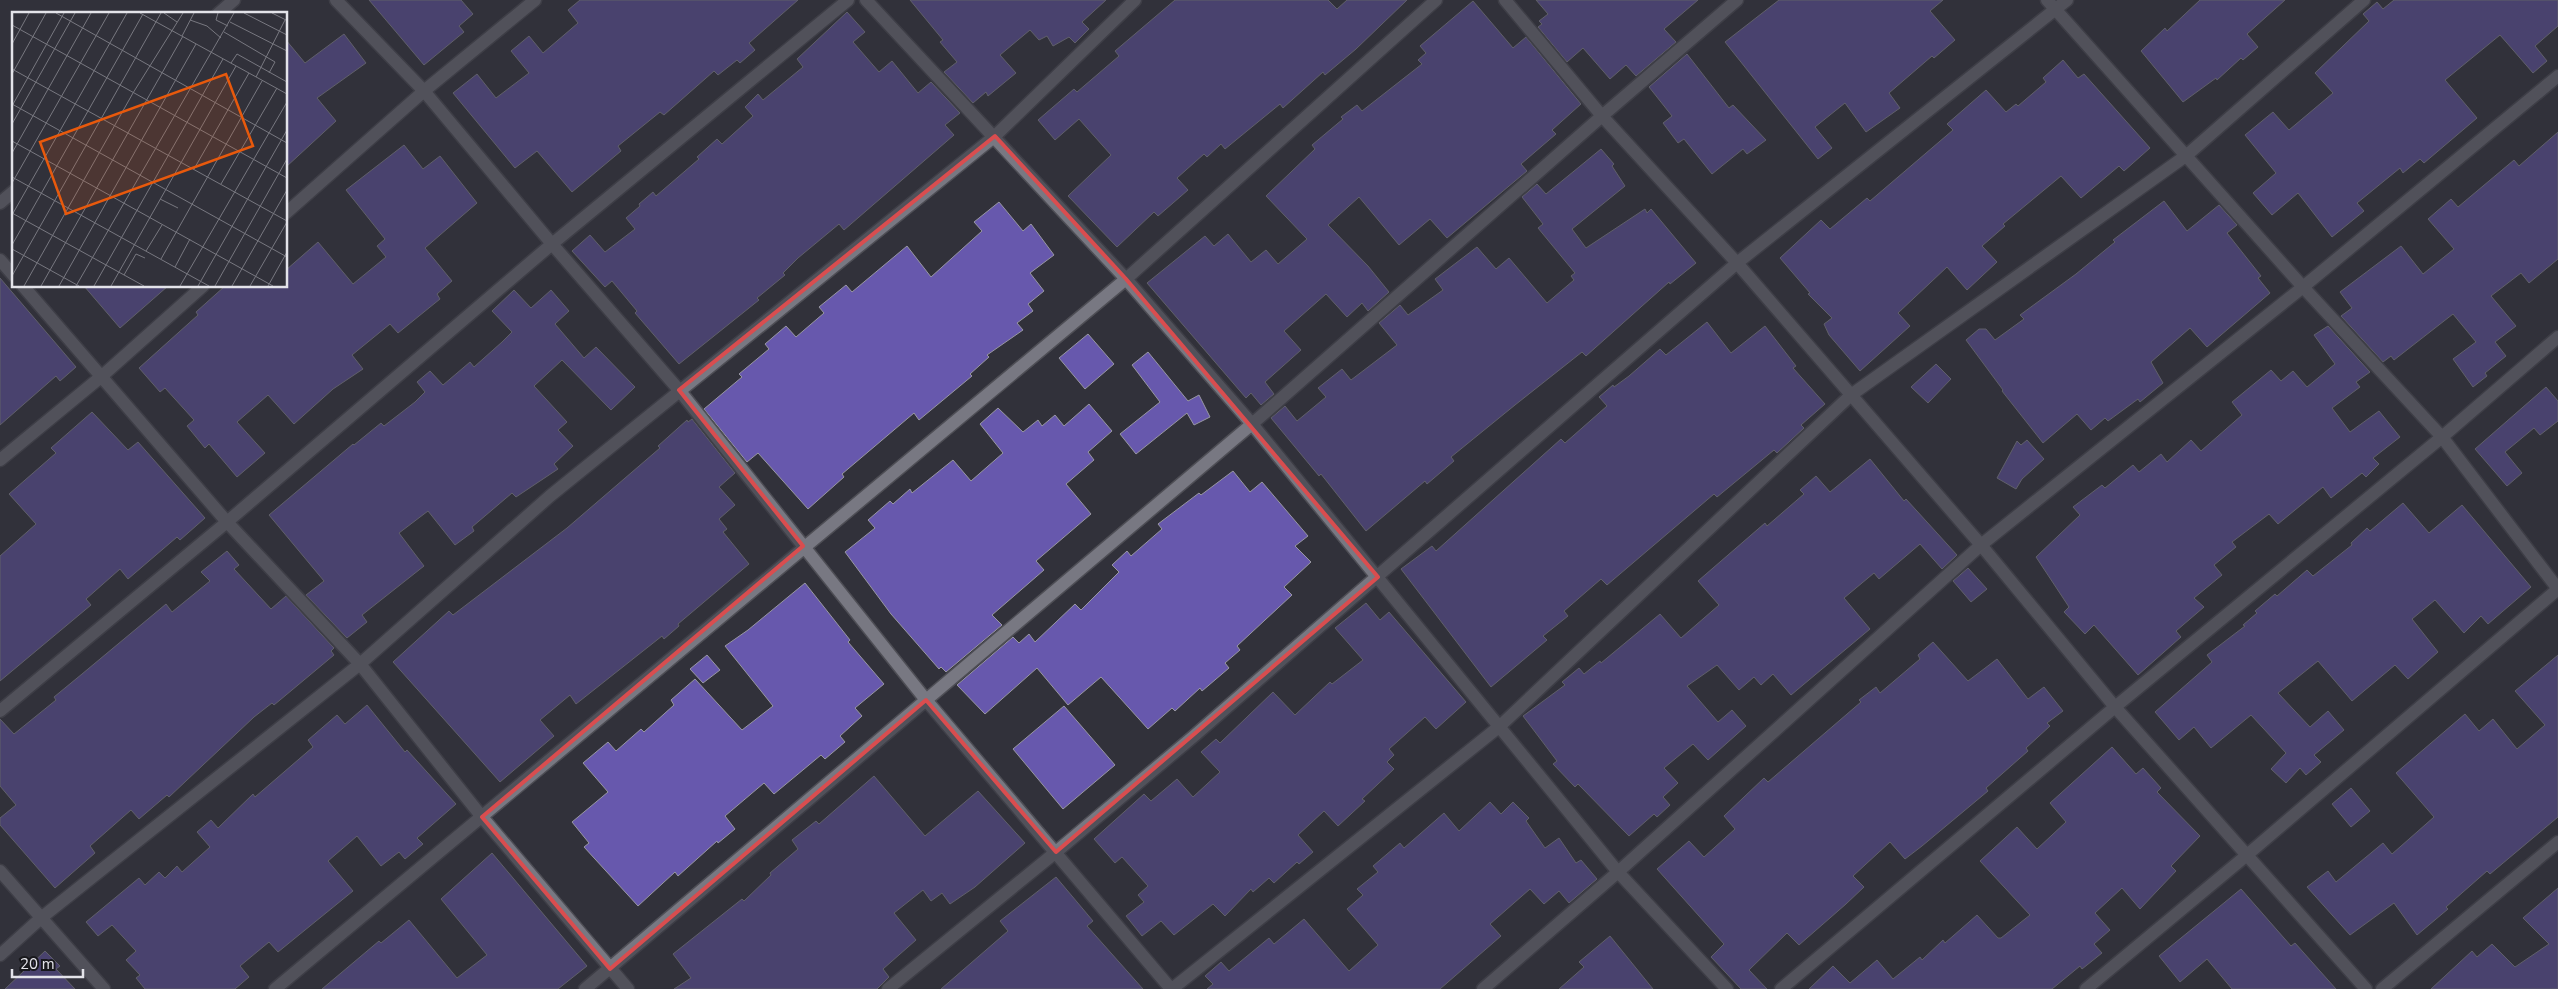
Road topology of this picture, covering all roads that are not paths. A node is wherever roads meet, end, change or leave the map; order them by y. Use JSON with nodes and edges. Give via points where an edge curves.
{"nodes":[{"id":1,"x":234,"y":0,"type":"edge"},
{"id":2,"x":336,"y":0,"type":"edge"},
{"id":3,"x":535,"y":0,"type":"edge"},
{"id":4,"x":848,"y":0,"type":"edge"},
{"id":5,"x":866,"y":0,"type":"edge"},
{"id":6,"x":1135,"y":0,"type":"edge"},
{"id":7,"x":1436,"y":0,"type":"edge"},
{"id":8,"x":1505,"y":0,"type":"edge"},
{"id":9,"x":1737,"y":0,"type":"edge"},
{"id":10,"x":2067,"y":0,"type":"edge"},
{"id":11,"x":2364,"y":0,"type":"edge"},
{"id":12,"x":2051,"y":5,"type":"edge"},
{"id":13,"x":220,"y":12,"type":"edge"},
{"id":14,"x":2558,"y":76,"type":"edge"},
{"id":15,"x":424,"y":91,"type":"junction"},
{"id":16,"x":1602,"y":116,"type":"junction"},
{"id":17,"x":995,"y":136,"type":"junction"},
{"id":18,"x":2187,"y":155,"type":"junction"},
{"id":19,"x":12,"y":193,"type":"edge"},
{"id":20,"x":0,"y":203,"type":"edge"},
{"id":21,"x":288,"y":211,"type":"edge"},
{"id":22,"x":552,"y":244,"type":"junction"},
{"id":23,"x":0,"y":260,"type":"edge"},
{"id":24,"x":1737,"y":263,"type":"junction"},
{"id":25,"x":12,"y":274,"type":"edge"},
{"id":26,"x":1126,"y":279,"type":"junction"},
{"id":27,"x":2303,"y":287,"type":"junction"},
{"id":28,"x":25,"y":288,"type":"edge"},
{"id":29,"x":201,"y":288,"type":"edge"},
{"id":30,"x":2558,"y":337,"type":"edge"},
{"id":31,"x":102,"y":376,"type":"junction"},
{"id":32,"x":679,"y":390,"type":"junction"},
{"id":33,"x":1851,"y":395,"type":"junction"},
{"id":34,"x":1252,"y":424,"type":"junction"},
{"id":35,"x":2442,"y":437,"type":"junction"},
{"id":36,"x":0,"y":460,"type":"edge"},
{"id":37,"x":227,"y":522,"type":"junction"},
{"id":38,"x":1981,"y":545,"type":"junction"},
{"id":39,"x":803,"y":546,"type":"junction"},
{"id":40,"x":1378,"y":577,"type":"junction"},
{"id":41,"x":2558,"y":589,"type":"edge"},
{"id":42,"x":360,"y":664,"type":"junction"},
{"id":43,"x":926,"y":700,"type":"junction"},
{"id":44,"x":2115,"y":707,"type":"junction"},
{"id":45,"x":0,"y":711,"type":"edge"},
{"id":46,"x":1500,"y":726,"type":"junction"},
{"id":47,"x":482,"y":817,"type":"junction"},
{"id":48,"x":2558,"y":842,"type":"edge"},
{"id":49,"x":1056,"y":852,"type":"junction"},
{"id":50,"x":2247,"y":855,"type":"junction"},
{"id":51,"x":0,"y":870,"type":"edge"},
{"id":52,"x":1618,"y":872,"type":"junction"},
{"id":53,"x":41,"y":918,"type":"junction"},
{"id":54,"x":0,"y":955,"type":"edge"},
{"id":55,"x":610,"y":969,"type":"junction"},
{"id":56,"x":104,"y":989,"type":"edge"},
{"id":57,"x":275,"y":989,"type":"edge"},
{"id":58,"x":586,"y":989,"type":"edge"},
{"id":59,"x":628,"y":989,"type":"edge"},
{"id":60,"x":888,"y":989,"type":"edge"},
{"id":61,"x":1171,"y":989,"type":"edge"},
{"id":62,"x":1483,"y":989,"type":"edge"},
{"id":63,"x":1727,"y":989,"type":"edge"},
{"id":64,"x":1781,"y":989,"type":"edge"},
{"id":65,"x":2086,"y":989,"type":"edge"},
{"id":66,"x":2366,"y":989,"type":"edge"},
{"id":67,"x":2382,"y":989,"type":"edge"}],
"edges":[{"from":1,"to":13,"type":"street"},
{"from":2,"to":15,"type":"street"},
{"from":3,"to":15,"type":"street"},
{"from":4,"to":22,"type":"street"},
{"from":5,"to":17,"type":"street"},
{"from":6,"to":17,"type":"street"},
{"from":7,"to":26,"type":"street"},
{"from":8,"to":16,"type":"street"},
{"from":9,"to":16,"type":"street"},
{"from":10,"to":12,"type":"street"},
{"from":11,"to":18,"type":"street"},
{"from":12,"to":18,"type":"street"},
{"from":12,"to":24,"type":"street"},
{"from":14,"to":27,"type":"street"},
{"from":15,"to":21,"type":"street"},
{"from":15,"to":22,"type":"street"},
{"from":16,"to":24,"type":"street"},
{"from":16,"to":34,"type":"street"},
{"from":17,"to":26,"type":"street"},
{"from":17,"to":32,"type":"street"},
{"from":18,"to":27,"type":"street"},
{"from":18,"to":33,"type":"street"},
{"from":19,"to":20,"type":"street"},
{"from":22,"to":32,"type":"street"},
{"from":22,"to":37,"type":"street"},
{"from":23,"to":25,"type":"street"},
{"from":24,"to":33,"type":"street"},
{"from":24,"to":40,"type":"street"},
{"from":26,"to":34,"type":"street"},
{"from":26,"to":39,"type":"street"},
{"from":27,"to":35,"type":"street"},
{"from":27,"to":38,"type":"street"},
{"from":28,"to":31,"type":"street"},
{"from":29,"to":31,"type":"street"},
{"from":30,"to":35,"type":"street"},
{"from":31,"to":36,"type":"street"},
{"from":31,"to":37,"type":"street"},
{"from":32,"to":39,"type":"street"},
{"from":32,"to":42,"type":"street","via":[[550,496]]},
{"from":33,"to":38,"type":"street"},
{"from":33,"to":46,"type":"street"},
{"from":34,"to":40,"type":"street"},
{"from":34,"to":43,"type":"street"},
{"from":35,"to":41,"type":"street"},
{"from":35,"to":44,"type":"street"},
{"from":37,"to":42,"type":"street"},
{"from":37,"to":45,"type":"street"},
{"from":38,"to":44,"type":"street"},
{"from":38,"to":52,"type":"street"},
{"from":39,"to":43,"type":"street"},
{"from":39,"to":47,"type":"street"},
{"from":40,"to":46,"type":"street"},
{"from":40,"to":49,"type":"street"},
{"from":41,"to":50,"type":"street"},
{"from":42,"to":47,"type":"street"},
{"from":42,"to":53,"type":"street"},
{"from":43,"to":49,"type":"street"},
{"from":43,"to":55,"type":"street"},
{"from":44,"to":50,"type":"street"},
{"from":44,"to":64,"type":"street"},
{"from":46,"to":52,"type":"street"},
{"from":46,"to":61,"type":"street"},
{"from":47,"to":55,"type":"street"},
{"from":47,"to":57,"type":"street"},
{"from":48,"to":67,"type":"street"},
{"from":49,"to":60,"type":"street"},
{"from":49,"to":61,"type":"street"},
{"from":50,"to":65,"type":"street"},
{"from":50,"to":66,"type":"street"},
{"from":51,"to":53,"type":"street"},
{"from":52,"to":62,"type":"street"},
{"from":52,"to":63,"type":"street"},
{"from":53,"to":54,"type":"street"},
{"from":53,"to":56,"type":"street"},
{"from":55,"to":58,"type":"street"},
{"from":55,"to":59,"type":"street"}]}
